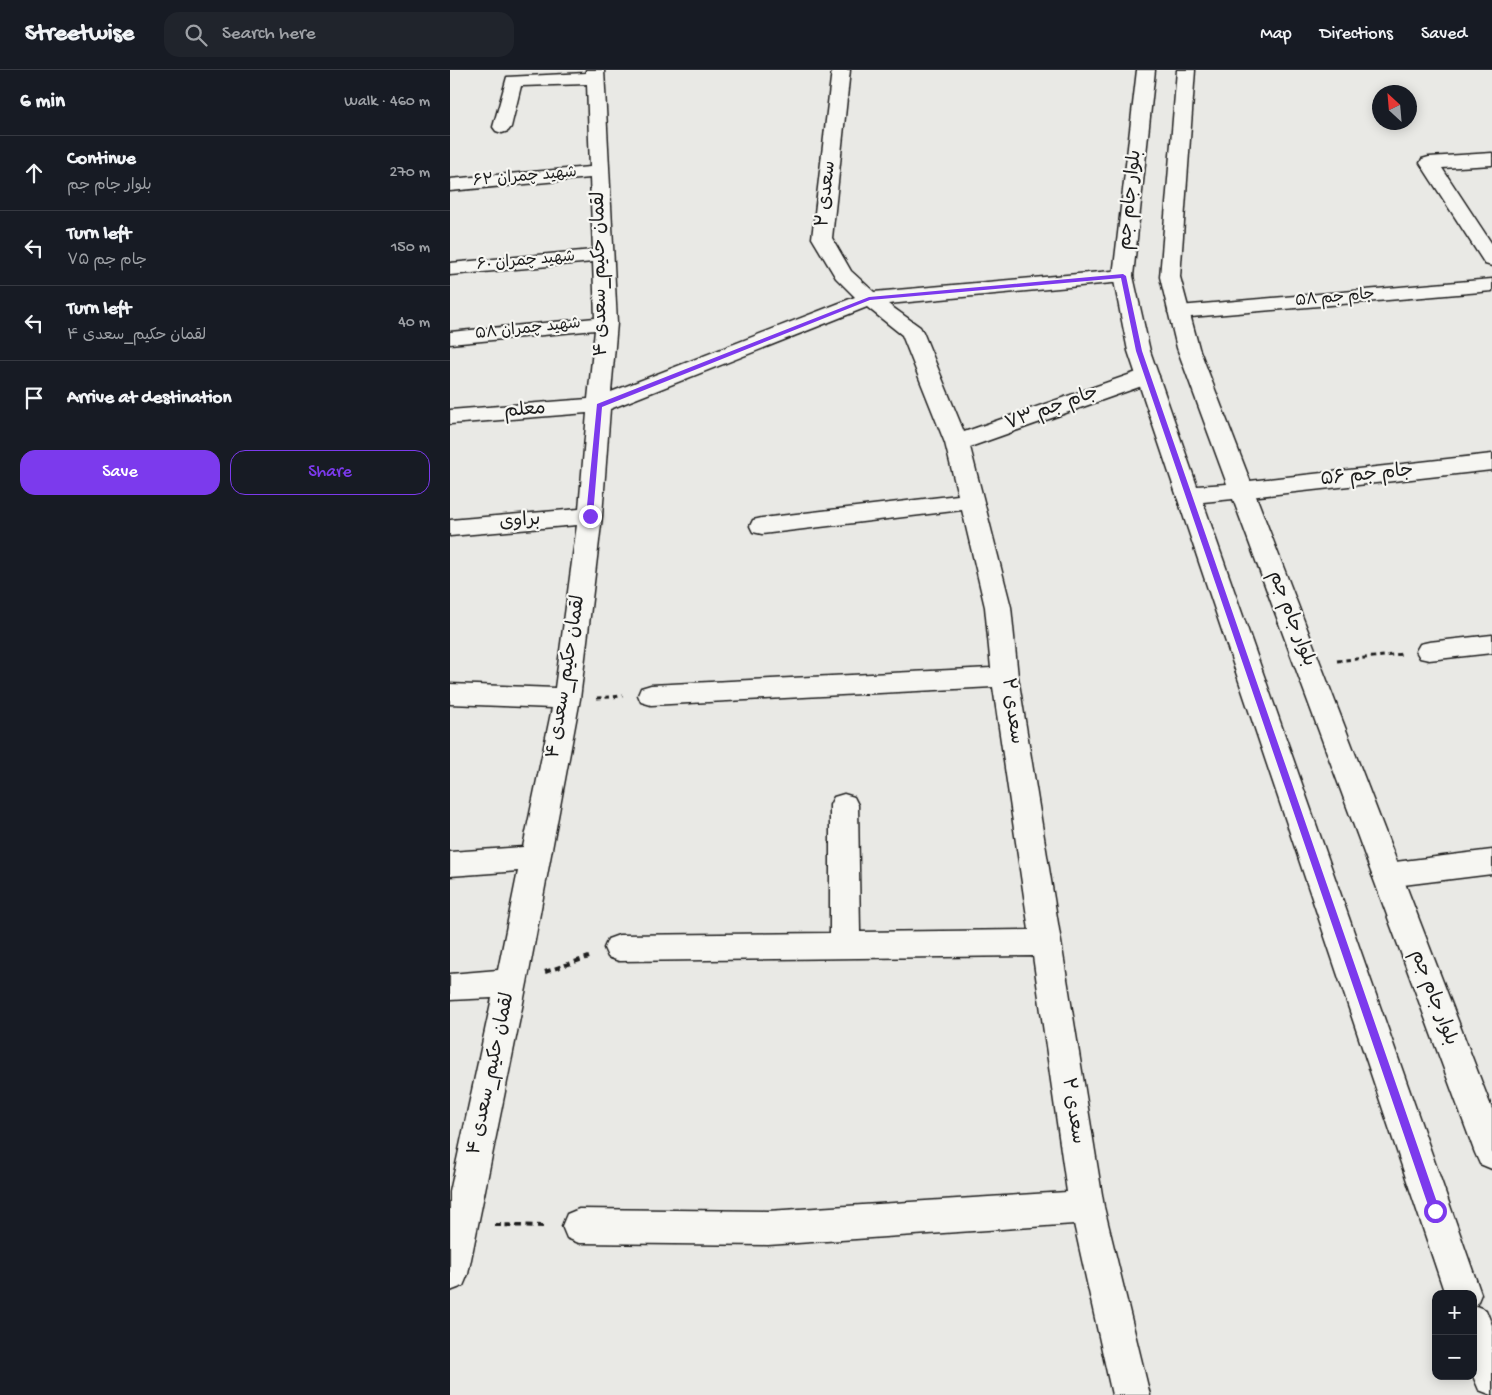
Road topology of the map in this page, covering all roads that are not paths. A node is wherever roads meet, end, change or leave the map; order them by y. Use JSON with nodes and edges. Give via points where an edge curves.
{"nodes":[{"id":1,"x":841,"y":70,"type":"edge"},
{"id":2,"x":1146,"y":70,"type":"edge"},
{"id":3,"x":1186,"y":70,"type":"edge"},
{"id":4,"x":595,"y":74,"type":"edge"},
{"id":5,"x":502,"y":127,"type":"dead end"},
{"id":6,"x":1492,"y":159,"type":"edge"},
{"id":7,"x":599,"y":172,"type":"junction"},
{"id":8,"x":450,"y":185,"type":"edge"},
{"id":9,"x":603,"y":255,"type":"junction"},
{"id":10,"x":1492,"y":260,"type":"edge"},
{"id":11,"x":450,"y":270,"type":"edge"},
{"id":12,"x":1123,"y":276,"type":"junction"},
{"id":13,"x":1492,"y":285,"type":"edge"},
{"id":14,"x":869,"y":298,"type":"junction"},
{"id":15,"x":1179,"y":312,"type":"junction"},
{"id":16,"x":606,"y":323,"type":"junction"},
{"id":17,"x":450,"y":338,"type":"edge"},
{"id":18,"x":1148,"y":376,"type":"junction"},
{"id":19,"x":599,"y":406,"type":"junction"},
{"id":20,"x":450,"y":416,"type":"edge"},
{"id":21,"x":957,"y":444,"type":"junction"},
{"id":22,"x":1492,"y":462,"type":"edge"},
{"id":23,"x":1241,"y":490,"type":"junction"},
{"id":24,"x":1189,"y":495,"type":"junction"},
{"id":25,"x":971,"y":501,"type":"junction"},
{"id":26,"x":590,"y":516,"type":"junction"},
{"id":27,"x":762,"y":526,"type":"dead end"},
{"id":28,"x":450,"y":528,"type":"edge"},
{"id":29,"x":1492,"y":644,"type":"edge"},
{"id":30,"x":1430,"y":651,"type":"road end"},
{"id":31,"x":1005,"y":677,"type":"junction"},
{"id":32,"x":450,"y":694,"type":"edge"},
{"id":33,"x":651,"y":695,"type":"road end"},
{"id":34,"x":567,"y":699,"type":"junction"},
{"id":35,"x":844,"y":805,"type":"dead end"},
{"id":36,"x":534,"y":858,"type":"junction"},
{"id":37,"x":1492,"y":862,"type":"edge"},
{"id":38,"x":450,"y":864,"type":"edge"},
{"id":39,"x":1387,"y":875,"type":"junction"},
{"id":40,"x":1045,"y":943,"type":"junction"},
{"id":41,"x":845,"y":946,"type":"junction"},
{"id":42,"x":619,"y":948,"type":"road end"},
{"id":43,"x":511,"y":983,"type":"junction"},
{"id":44,"x":450,"y":988,"type":"edge"},
{"id":45,"x":1492,"y":1153,"type":"edge"},
{"id":46,"x":1087,"y":1207,"type":"junction"},
{"id":47,"x":455,"y":1226,"type":"edge"},
{"id":48,"x":579,"y":1226,"type":"road end"},
{"id":49,"x":450,"y":1274,"type":"edge"},
{"id":50,"x":1462,"y":1290,"type":"edge"},
{"id":51,"x":1477,"y":1334,"type":"edge"},
{"id":52,"x":1492,"y":1377,"type":"edge"},
{"id":53,"x":1131,"y":1395,"type":"edge"}],
"edges":[{"from":1,"to":14,"type":"street","name":"سعدی ۲","via":[[822,238],[843,274]]},
{"from":2,"to":12,"type":"street","name":"بلوار جام جم"},
{"from":3,"to":15,"type":"street","name":"بلوار جام جم","via":[[1170,277]]},
{"from":4,"to":5,"type":"street","via":[[513,81]]},
{"from":4,"to":7,"type":"street","name":"لقمان حکیم_سعدی ۴"},
{"from":6,"to":10,"type":"street","via":[[1429,164]]},
{"from":7,"to":8,"type":"street","name":"شهید چمران ۶۲"},
{"from":7,"to":9,"type":"street","name":"لقمان حکیم_سعدی ۴"},
{"from":9,"to":11,"type":"street","name":"شهید چمران ۶۰"},
{"from":9,"to":16,"type":"street","name":"لقمان حکیم_سعدی ۴"},
{"from":12,"to":14,"type":"street","name":"معلم"},
{"from":12,"to":18,"type":"street","name":"بلوار جام جم","via":[[1139,351]]},
{"from":13,"to":15,"type":"street","name":"جام جم ۵۸"},
{"from":14,"to":19,"type":"street","name":"معلم"},
{"from":14,"to":21,"type":"street","name":"سعدی ۲","via":[[912,332]]},
{"from":15,"to":23,"type":"street","name":"بلوار جام جم","via":[[1188,348]]},
{"from":16,"to":17,"type":"street","name":"شهید چمران ۵۸"},
{"from":16,"to":19,"type":"street","name":"لقمان حکیم_سعدی ۴"},
{"from":18,"to":21,"type":"street","name":"جام جم ۷۳"},
{"from":18,"to":24,"type":"street","name":"بلوار جام جم"},
{"from":19,"to":20,"type":"street","name":"معلم"},
{"from":19,"to":26,"type":"street","name":"لقمان حکیم_سعدی ۴"},
{"from":21,"to":25,"type":"street","name":"سعدی ۲"},
{"from":22,"to":23,"type":"street","name":"جام جم ۵۶"},
{"from":23,"to":24,"type":"street","name":"جام جم ۵۶"},
{"from":23,"to":39,"type":"street","name":"بلوار جام جم"},
{"from":24,"to":50,"type":"street","name":"بلوار جام جم"},
{"from":25,"to":27,"type":"street"},
{"from":25,"to":31,"type":"street","name":"سعدی ۲","via":[[998,607]]},
{"from":26,"to":28,"type":"street","name":"براوی"},
{"from":26,"to":34,"type":"street","name":"لقمان حکیم_سعدی ۴"},
{"from":29,"to":30,"type":"street"},
{"from":31,"to":33,"type":"street"},
{"from":31,"to":40,"type":"street","name":"سعدی ۲"},
{"from":32,"to":34,"type":"street"},
{"from":34,"to":36,"type":"street","name":"لقمان حکیم_سعدی ۴"},
{"from":35,"to":41,"type":"street"},
{"from":36,"to":38,"type":"street"},
{"from":36,"to":43,"type":"street","name":"لقمان حکیم_سعدی ۴"},
{"from":37,"to":39,"type":"street"},
{"from":39,"to":45,"type":"street","name":"بلوار جام جم"},
{"from":40,"to":41,"type":"street"},
{"from":40,"to":46,"type":"street","name":"سعدی ۲"},
{"from":41,"to":42,"type":"street"},
{"from":43,"to":44,"type":"street"},
{"from":43,"to":47,"type":"street","name":"لقمان حکیم_سعدی ۴"},
{"from":46,"to":48,"type":"street","via":[[768,1228]]},
{"from":46,"to":53,"type":"street","name":"سعدی ۲"},
{"from":47,"to":49,"type":"street","name":"لقمان حکیم_سعدی ۴"},
{"from":51,"to":52,"type":"street"}]}
